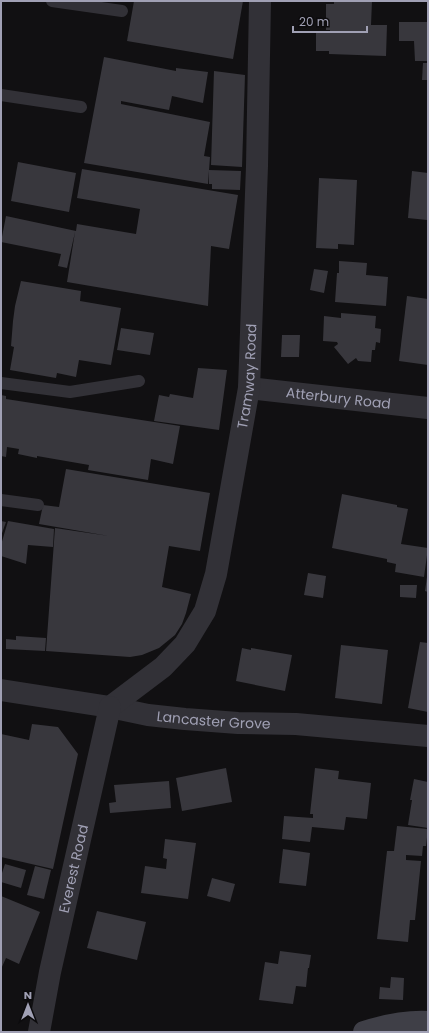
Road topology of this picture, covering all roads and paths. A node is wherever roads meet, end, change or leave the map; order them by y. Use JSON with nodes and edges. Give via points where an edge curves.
{"nodes":[{"id":1,"x":52,"y":1,"type":"edge"},
{"id":2,"x":260,"y":1,"type":"edge"},
{"id":3,"x":122,"y":11,"type":"dead end"},
{"id":4,"x":1,"y":94,"type":"edge"},
{"id":5,"x":81,"y":107,"type":"dead end"},
{"id":6,"x":139,"y":381,"type":"dead end"},
{"id":7,"x":1,"y":383,"type":"edge"},
{"id":8,"x":249,"y":388,"type":"junction"},
{"id":9,"x":428,"y":408,"type":"edge"},
{"id":10,"x":1,"y":500,"type":"edge"},
{"id":11,"x":38,"y":505,"type":"dead end"},
{"id":12,"x":1,"y":690,"type":"edge"},
{"id":13,"x":110,"y":707,"type":"junction"},
{"id":14,"x":428,"y":736,"type":"edge"},
{"id":15,"x":428,"y":1022,"type":"edge"},
{"id":16,"x":39,"y":1032,"type":"edge"},
{"id":17,"x":364,"y":1032,"type":"edge"}],
"edges":[{"from":1,"to":3,"type":"lane"},
{"from":2,"to":8,"type":"street","name":"Tramway Road"},
{"from":4,"to":5,"type":"lane"},
{"from":6,"to":7,"type":"lane","via":[[70,392]]},
{"from":8,"to":9,"type":"street","name":"Atterbury Road"},
{"from":8,"to":13,"type":"street","name":"Tramway Road","via":[[216,574],[205,610],[185,644],[163,667]]},
{"from":10,"to":11,"type":"lane"},
{"from":12,"to":13,"type":"street","name":"Lancaster Grove"},
{"from":13,"to":14,"type":"street","name":"Lancaster Grove","via":[[185,719],[296,724]]},
{"from":13,"to":16,"type":"street","name":"Everest Road","via":[[50,972]]},
{"from":15,"to":17,"type":"street","via":[[379,1027]]}]}
